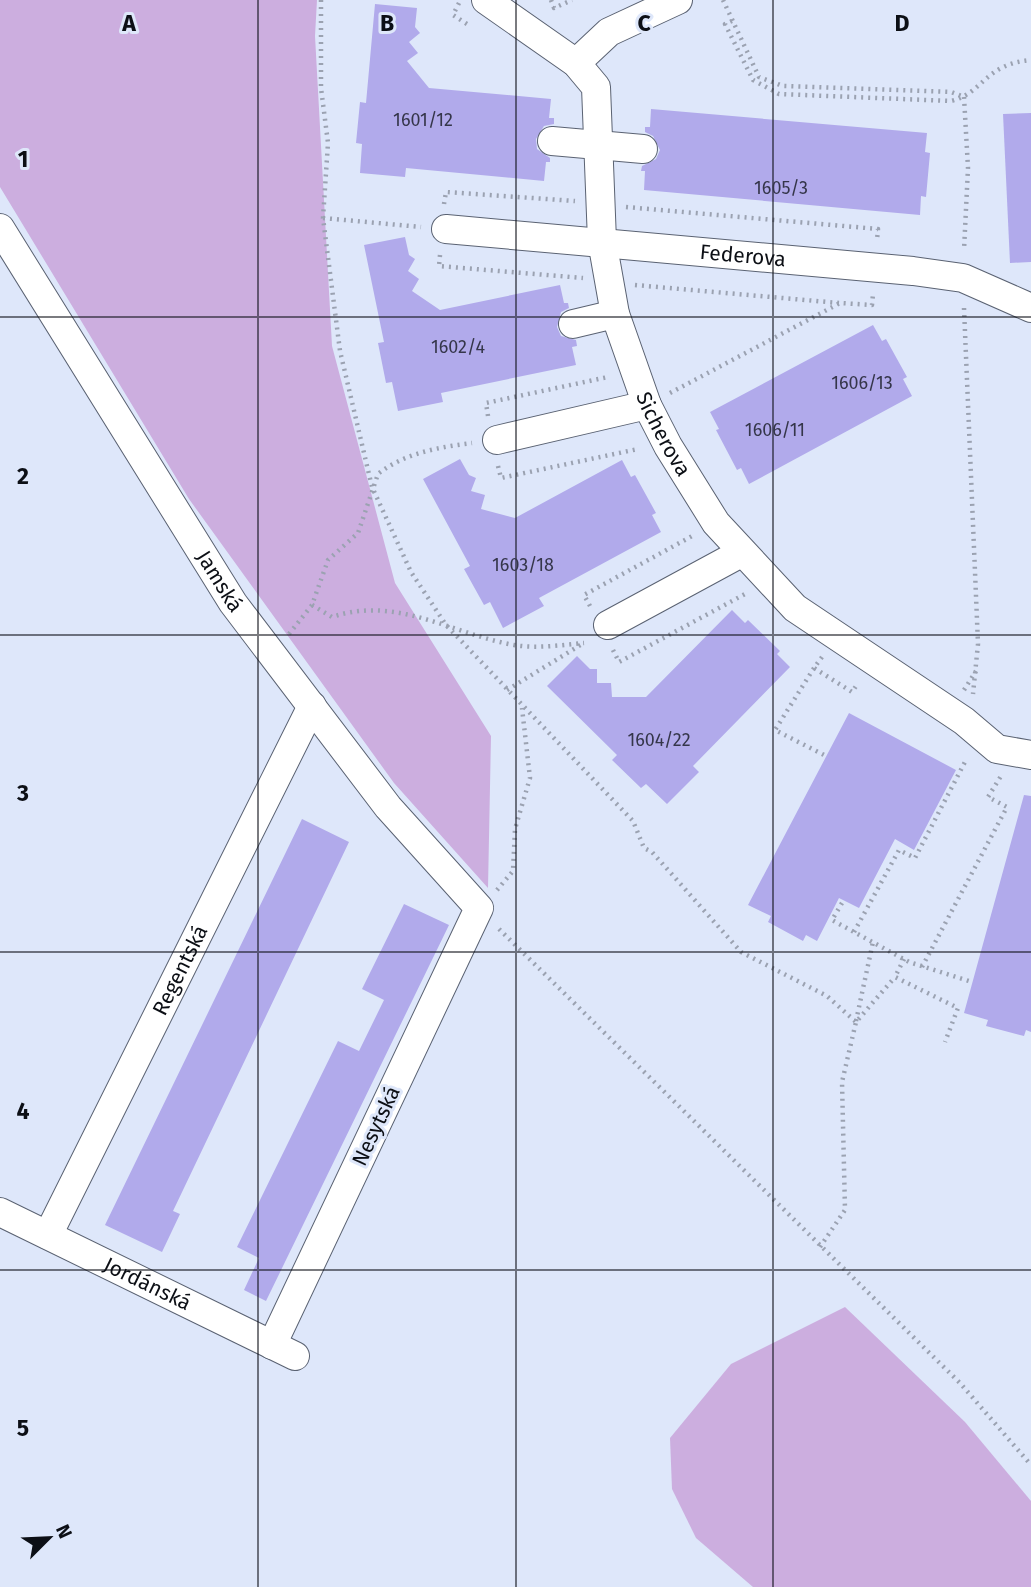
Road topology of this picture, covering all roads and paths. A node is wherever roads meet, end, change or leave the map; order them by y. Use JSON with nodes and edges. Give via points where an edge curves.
{"nodes":[{"id":1,"x":321,"y":0,"type":"edge"},
{"id":2,"x":486,"y":0,"type":"edge"},
{"id":3,"x":551,"y":0,"type":"edge"},
{"id":4,"x":572,"y":0,"type":"edge"},
{"id":5,"x":678,"y":0,"type":"edge"},
{"id":6,"x":723,"y":0,"type":"edge"},
{"id":7,"x":732,"y":21,"type":"junction"},
{"id":8,"x":1031,"y":60,"type":"edge"},
{"id":9,"x":576,"y":64,"type":"junction"},
{"id":10,"x":770,"y":81,"type":"junction"},
{"id":11,"x":767,"y":88,"type":"junction"},
{"id":12,"x":964,"y":97,"type":"junction"},
{"id":13,"x":552,"y":141,"type":"dead end"},
{"id":14,"x":597,"y":145,"type":"junction"},
{"id":15,"x":643,"y":149,"type":"dead end"},
{"id":16,"x":615,"y":206,"type":"dead end"},
{"id":17,"x":323,"y":218,"type":"junction"},
{"id":18,"x":0,"y":228,"type":"edge"},
{"id":19,"x":446,"y":229,"type":"joint"},
{"id":20,"x":602,"y":241,"type":"junction"},
{"id":21,"x":875,"y":268,"type":"junction"},
{"id":22,"x":963,"y":278,"type":"junction"},
{"id":23,"x":628,"y":284,"type":"dead end"},
{"id":24,"x":840,"y":303,"type":"junction"},
{"id":25,"x":1031,"y":308,"type":"edge"},
{"id":26,"x":615,"y":314,"type":"junction"},
{"id":27,"x":573,"y":324,"type":"dead end"},
{"id":28,"x":647,"y":405,"type":"junction"},
{"id":29,"x":497,"y":440,"type":"joint"},
{"id":30,"x":372,"y":487,"type":"junction"},
{"id":31,"x":741,"y":553,"type":"junction"},
{"id":32,"x":312,"y":606,"type":"junction"},
{"id":33,"x":446,"y":625,"type":"junction"},
{"id":34,"x":608,"y":625,"type":"joint"},
{"id":35,"x":584,"y":643,"type":"junction"},
{"id":36,"x":268,"y":648,"type":"junction"},
{"id":37,"x":814,"y":668,"type":"dead end"},
{"id":38,"x":507,"y":690,"type":"junction"},
{"id":39,"x":312,"y":706,"type":"junction"},
{"id":40,"x":522,"y":707,"type":"junction"},
{"id":41,"x":964,"y":722,"type":"junction"},
{"id":42,"x":1031,"y":755,"type":"edge"},
{"id":43,"x":827,"y":756,"type":"dead end"},
{"id":44,"x":1004,"y":773,"type":"dead end"},
{"id":45,"x":842,"y":903,"type":"dead end"},
{"id":46,"x":488,"y":904,"type":"junction"},
{"id":47,"x":873,"y":942,"type":"junction"},
{"id":48,"x":904,"y":959,"type":"junction"},
{"id":49,"x":922,"y":967,"type":"junction"},
{"id":50,"x":895,"y":977,"type":"junction"},
{"id":51,"x":969,"y":981,"type":"dead end"},
{"id":52,"x":856,"y":1022,"type":"junction"},
{"id":53,"x":944,"y":1042,"type":"dead end"},
{"id":54,"x":0,"y":1212,"type":"edge"},
{"id":55,"x":48,"y":1236,"type":"junction"},
{"id":56,"x":820,"y":1247,"type":"junction"},
{"id":57,"x":284,"y":1350,"type":"joint"},
{"id":58,"x":1031,"y":1465,"type":"edge"}],
"edges":[{"from":1,"to":17,"type":"path","via":[[321,88],[328,143]]},
{"from":2,"to":9,"type":"street","name":"Sicherova"},
{"from":3,"to":4,"type":"path","via":[[554,8]]},
{"from":5,"to":9,"type":"street","via":[[609,32]]},
{"from":6,"to":7,"type":"path"},
{"from":7,"to":10,"type":"path","via":[[759,77]]},
{"from":7,"to":11,"type":"path","via":[[725,24],[753,80]]},
{"from":8,"to":12,"type":"path","via":[[1009,62],[986,75]]},
{"from":9,"to":14,"type":"street","name":"Sicherova","via":[[596,87]]},
{"from":10,"to":11,"type":"path"},
{"from":10,"to":12,"type":"path","via":[[783,86],[951,92]]},
{"from":11,"to":12,"type":"path","via":[[779,94],[951,101]]},
{"from":12,"to":22,"type":"path","via":[[968,168]]},
{"from":13,"to":14,"type":"street"},
{"from":14,"to":15,"type":"street"},
{"from":14,"to":20,"type":"street","name":"Sicherova"},
{"from":16,"to":21,"type":"path","via":[[878,229]]},
{"from":17,"to":19,"type":"path"},
{"from":17,"to":30,"type":"path","via":[[340,351]]},
{"from":18,"to":36,"type":"street","name":"Jamská","via":[[233,603]]},
{"from":19,"to":20,"type":"street","name":"Federova"},
{"from":20,"to":21,"type":"street","name":"Federova"},
{"from":20,"to":26,"type":"street","name":"Sicherova"},
{"from":21,"to":22,"type":"street","name":"Federova"},
{"from":21,"to":24,"type":"path","via":[[872,305]]},
{"from":22,"to":25,"type":"street","name":"Federova"},
{"from":22,"to":41,"type":"path","via":[[978,644],[975,688]]},
{"from":23,"to":24,"type":"path"},
{"from":24,"to":28,"type":"path"},
{"from":26,"to":27,"type":"street"},
{"from":26,"to":28,"type":"street","name":"Sicherova"},
{"from":28,"to":29,"type":"street"},
{"from":28,"to":31,"type":"street","name":"Sicherova","via":[[716,523]]},
{"from":29,"to":30,"type":"path","via":[[441,447],[407,458],[378,474]]},
{"from":30,"to":32,"type":"path","via":[[358,533],[328,560]]},
{"from":30,"to":33,"type":"path","via":[[411,572]]},
{"from":31,"to":34,"type":"street"},
{"from":31,"to":41,"type":"street","name":"Sicherova","via":[[794,608]]},
{"from":32,"to":33,"type":"path","via":[[332,617],[375,609],[406,612]]},
{"from":32,"to":36,"type":"path","via":[[285,638]]},
{"from":33,"to":35,"type":"path","via":[[516,645]]},
{"from":33,"to":38,"type":"path"},
{"from":34,"to":35,"type":"path"},
{"from":35,"to":38,"type":"path"},
{"from":36,"to":39,"type":"street","name":"Jamská"},
{"from":37,"to":43,"type":"path","via":[[775,730]]},
{"from":38,"to":40,"type":"path"},
{"from":39,"to":46,"type":"street","name":"Jamská","via":[[388,807]]},
{"from":39,"to":55,"type":"street","name":"Regentská"},
{"from":40,"to":46,"type":"path","via":[[530,778],[515,829],[513,872]]},
{"from":40,"to":52,"type":"path","via":[[633,821],[644,848],[741,952],[827,996]]},
{"from":41,"to":42,"type":"street","name":"Sicherova","via":[[997,749]]},
{"from":44,"to":49,"type":"path","via":[[988,797],[1007,807]]},
{"from":45,"to":47,"type":"path","via":[[832,920]]},
{"from":46,"to":56,"type":"path"},
{"from":46,"to":57,"type":"street","name":"Nesytská"},
{"from":47,"to":48,"type":"path"},
{"from":47,"to":52,"type":"path"},
{"from":48,"to":49,"type":"path"},
{"from":48,"to":50,"type":"path"},
{"from":49,"to":51,"type":"path"},
{"from":50,"to":52,"type":"path"},
{"from":50,"to":53,"type":"path","via":[[958,1008]]},
{"from":52,"to":56,"type":"path","via":[[842,1082],[845,1210]]},
{"from":54,"to":55,"type":"street","name":"Jordánská"},
{"from":55,"to":57,"type":"street","name":"Jordánská"},
{"from":56,"to":58,"type":"path","via":[[960,1383]]}]}
